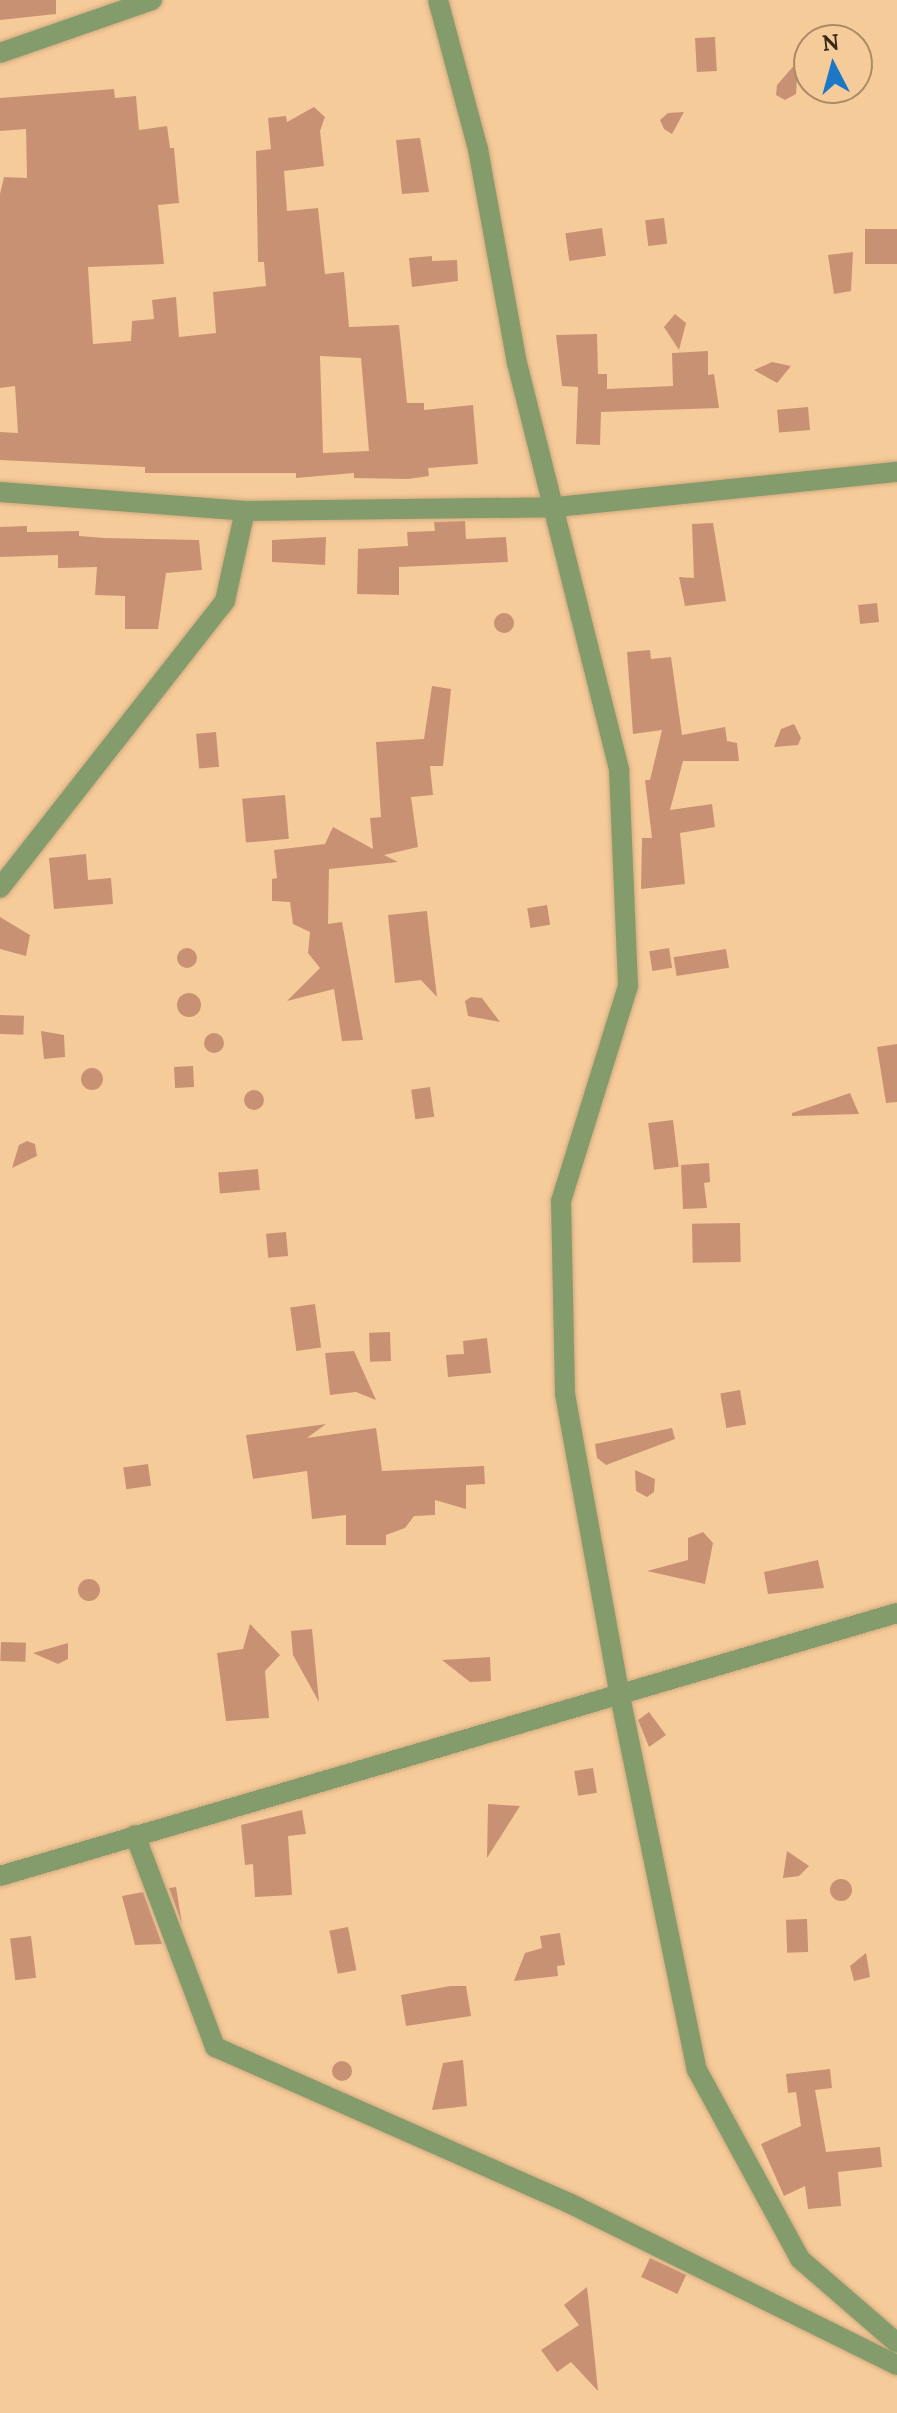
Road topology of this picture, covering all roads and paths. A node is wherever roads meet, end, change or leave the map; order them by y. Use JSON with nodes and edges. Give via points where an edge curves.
{"nodes":[{"id":1,"x":152,"y":0,"type":"edge"},
{"id":2,"x":438,"y":0,"type":"edge"},
{"id":3,"x":0,"y":53,"type":"edge"},
{"id":4,"x":897,"y":472,"type":"edge"},
{"id":5,"x":0,"y":492,"type":"edge"},
{"id":6,"x":557,"y":507,"type":"junction"},
{"id":7,"x":245,"y":511,"type":"junction"},
{"id":8,"x":0,"y":888,"type":"edge"},
{"id":9,"x":897,"y":1613,"type":"edge"},
{"id":10,"x":619,"y":1691,"type":"junction"},
{"id":11,"x":135,"y":1835,"type":"junction"},
{"id":12,"x":0,"y":1876,"type":"edge"},
{"id":13,"x":897,"y":2343,"type":"edge"},
{"id":14,"x":897,"y":2365,"type":"edge"}],
"edges":[{"from":1,"to":3,"type":"street"},
{"from":2,"to":6,"type":"street","via":[[478,149],[517,363]]},
{"from":4,"to":6,"type":"street"},
{"from":5,"to":7,"type":"street"},
{"from":6,"to":7,"type":"street"},
{"from":6,"to":10,"type":"street","via":[[619,770],[628,986],[561,1201],[565,1394]]},
{"from":7,"to":8,"type":"street","via":[[225,601]]},
{"from":9,"to":10,"type":"street"},
{"from":10,"to":11,"type":"street"},
{"from":10,"to":13,"type":"street","via":[[697,2070],[800,2259]]},
{"from":11,"to":12,"type":"street"},
{"from":11,"to":14,"type":"street","via":[[215,2047],[569,2203]]}]}
